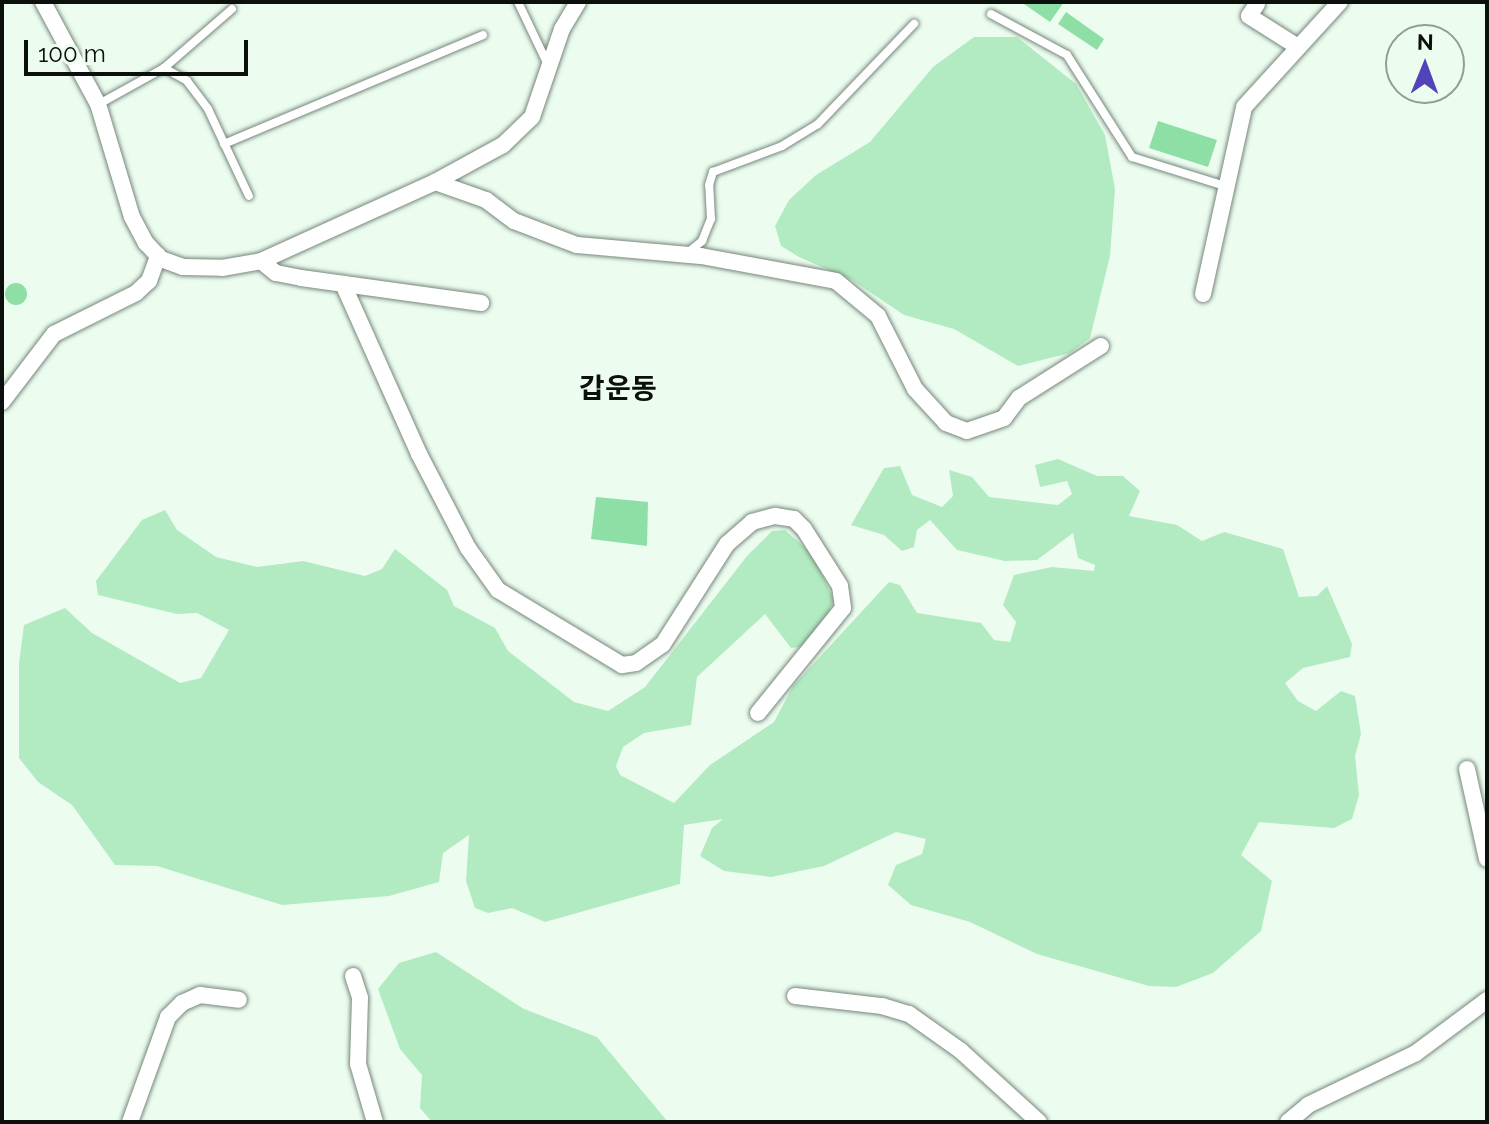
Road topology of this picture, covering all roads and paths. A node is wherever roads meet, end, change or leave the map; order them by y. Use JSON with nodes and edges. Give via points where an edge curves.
{"nodes":[{"id":1,"x":43,"y":2,"type":"edge"},
{"id":2,"x":518,"y":2,"type":"edge"},
{"id":3,"x":578,"y":2,"type":"edge"},
{"id":4,"x":1340,"y":2,"type":"edge"},
{"id":5,"x":1257,"y":4,"type":"dead end"},
{"id":6,"x":232,"y":9,"type":"dead end"},
{"id":7,"x":991,"y":14,"type":"dead end"},
{"id":8,"x":914,"y":24,"type":"dead end"},
{"id":9,"x":483,"y":35,"type":"dead end"},
{"id":10,"x":1298,"y":47,"type":"junction"},
{"id":11,"x":549,"y":65,"type":"junction"},
{"id":12,"x":164,"y":68,"type":"junction"},
{"id":13,"x":98,"y":104,"type":"junction"},
{"id":14,"x":224,"y":144,"type":"junction"},
{"id":15,"x":435,"y":182,"type":"junction"},
{"id":16,"x":1225,"y":186,"type":"junction"},
{"id":17,"x":249,"y":196,"type":"dead end"},
{"id":18,"x":686,"y":254,"type":"junction"},
{"id":19,"x":158,"y":256,"type":"junction"},
{"id":20,"x":261,"y":261,"type":"junction"},
{"id":21,"x":343,"y":284,"type":"junction"},
{"id":22,"x":1203,"y":294,"type":"dead end"},
{"id":23,"x":481,"y":303,"type":"dead end"},
{"id":24,"x":1101,"y":346,"type":"dead end"},
{"id":25,"x":2,"y":402,"type":"edge"},
{"id":26,"x":758,"y":713,"type":"dead end"},
{"id":27,"x":1467,"y":769,"type":"dead end"},
{"id":28,"x":1487,"y":859,"type":"edge"},
{"id":29,"x":353,"y":976,"type":"dead end"},
{"id":30,"x":795,"y":996,"type":"dead end"},
{"id":31,"x":239,"y":1000,"type":"dead end"},
{"id":32,"x":1487,"y":1000,"type":"edge"},
{"id":33,"x":130,"y":1122,"type":"edge"},
{"id":34,"x":375,"y":1122,"type":"edge"},
{"id":35,"x":1039,"y":1122,"type":"edge"},
{"id":36,"x":1288,"y":1122,"type":"edge"}],
"edges":[{"from":1,"to":13,"type":"street"},
{"from":2,"to":11,"type":"lane"},
{"from":3,"to":11,"type":"street"},
{"from":4,"to":10,"type":"street"},
{"from":5,"to":10,"type":"street","via":[[1249,16]]},
{"from":6,"to":12,"type":"lane"},
{"from":7,"to":16,"type":"lane","via":[[1067,55],[1132,157]]},
{"from":8,"to":18,"type":"lane","via":[[818,124],[782,146],[713,172],[711,219],[702,241]]},
{"from":9,"to":14,"type":"lane"},
{"from":10,"to":16,"type":"street","via":[[1244,107]]},
{"from":11,"to":15,"type":"street","via":[[532,117],[503,145]]},
{"from":12,"to":13,"type":"lane"},
{"from":12,"to":14,"type":"lane","via":[[187,81]]},
{"from":13,"to":19,"type":"street","via":[[132,217]]},
{"from":14,"to":17,"type":"lane"},
{"from":15,"to":18,"type":"street","via":[[486,200],[550,237],[577,245]]},
{"from":15,"to":20,"type":"street"},
{"from":16,"to":22,"type":"street"},
{"from":18,"to":24,"type":"street","via":[[836,281],[878,316],[915,389],[946,423],[967,431],[1004,418],[1030,390]]},
{"from":19,"to":20,"type":"street","via":[[183,267]]},
{"from":19,"to":25,"type":"street","via":[[149,281],[136,293],[54,334]]},
{"from":20,"to":21,"type":"street","via":[[276,273]]},
{"from":21,"to":23,"type":"street"},
{"from":21,"to":26,"type":"street","via":[[419,454],[468,548],[498,590],[622,665],[636,663],[663,644],[727,544],[752,522],[775,516],[794,519],[804,529],[840,586],[843,608]]},
{"from":27,"to":28,"type":"street"},
{"from":29,"to":34,"type":"street","via":[[360,998],[358,1064]]},
{"from":30,"to":35,"type":"street","via":[[909,1014],[961,1051]]},
{"from":31,"to":33,"type":"street","via":[[200,995],[168,1017]]},
{"from":32,"to":36,"type":"street","via":[[1416,1053],[1308,1105]]}]}
